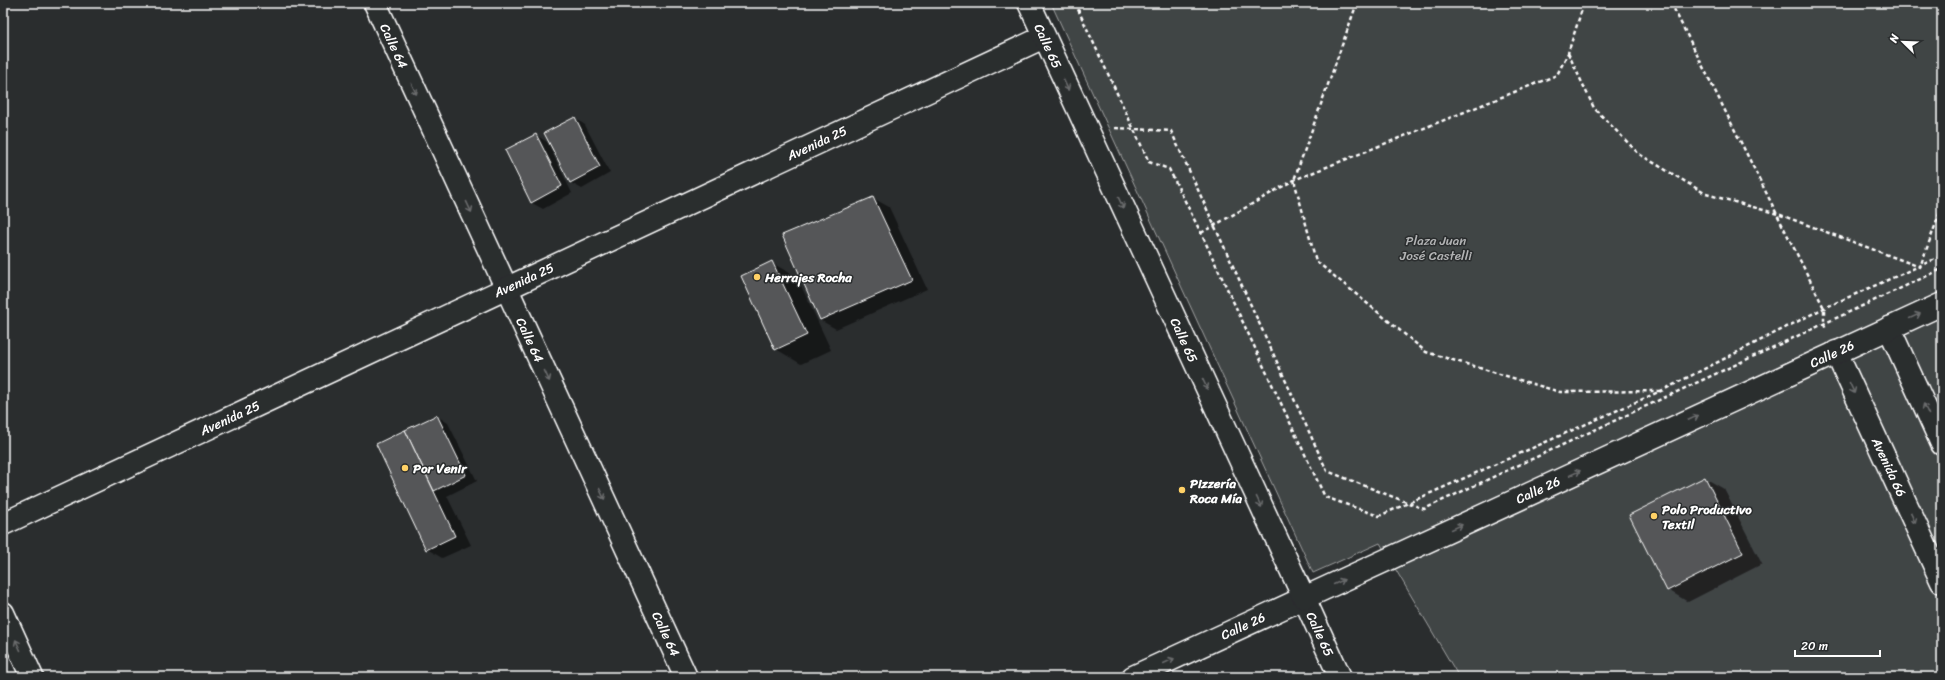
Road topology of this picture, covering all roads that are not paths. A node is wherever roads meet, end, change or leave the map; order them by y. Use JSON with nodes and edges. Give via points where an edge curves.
{"nodes":[{"id":1,"x":375,"y":3,"type":"edge"},
{"id":2,"x":1029,"y":3,"type":"edge"},
{"id":3,"x":1044,"y":37,"type":"junction"},
{"id":4,"x":506,"y":288,"type":"junction"},
{"id":5,"x":1942,"y":304,"type":"edge"},
{"id":6,"x":1888,"y":328,"type":"junction"},
{"id":7,"x":1836,"y":352,"type":"junction"},
{"id":8,"x":1942,"y":444,"type":"edge"},
{"id":9,"x":3,"y":524,"type":"edge"},
{"id":10,"x":1942,"y":582,"type":"edge"},
{"id":11,"x":1304,"y":598,"type":"junction"},
{"id":12,"x":3,"y":613,"type":"edge"},
{"id":13,"x":32,"y":677,"type":"edge"},
{"id":14,"x":686,"y":677,"type":"edge"},
{"id":15,"x":1133,"y":677,"type":"edge"},
{"id":16,"x":1340,"y":677,"type":"edge"}],
"edges":[{"from":1,"to":4,"type":"street","name":"Calle 64","one_way":true},
{"from":2,"to":3,"type":"street","name":"Calle 65"},
{"from":3,"to":4,"type":"street","name":"Avenida 25"},
{"from":3,"to":11,"type":"street","name":"Calle 65","one_way":true},
{"from":4,"to":9,"type":"street","name":"Avenida 25"},
{"from":4,"to":14,"type":"street","name":"Calle 64","one_way":true},
{"from":6,"to":5,"type":"street","name":"Calle 26","one_way":true},
{"from":6,"to":7,"type":"street","name":"Calle 26"},
{"from":8,"to":6,"type":"street","one_way":true},
{"from":7,"to":10,"type":"street","name":"Avenida 66","one_way":true},
{"from":11,"to":7,"type":"street","name":"Calle 26","one_way":true},
{"from":15,"to":11,"type":"street","name":"Calle 26","one_way":true},
{"from":11,"to":16,"type":"street","name":"Calle 65"},
{"from":13,"to":12,"type":"street","one_way":true}]}
